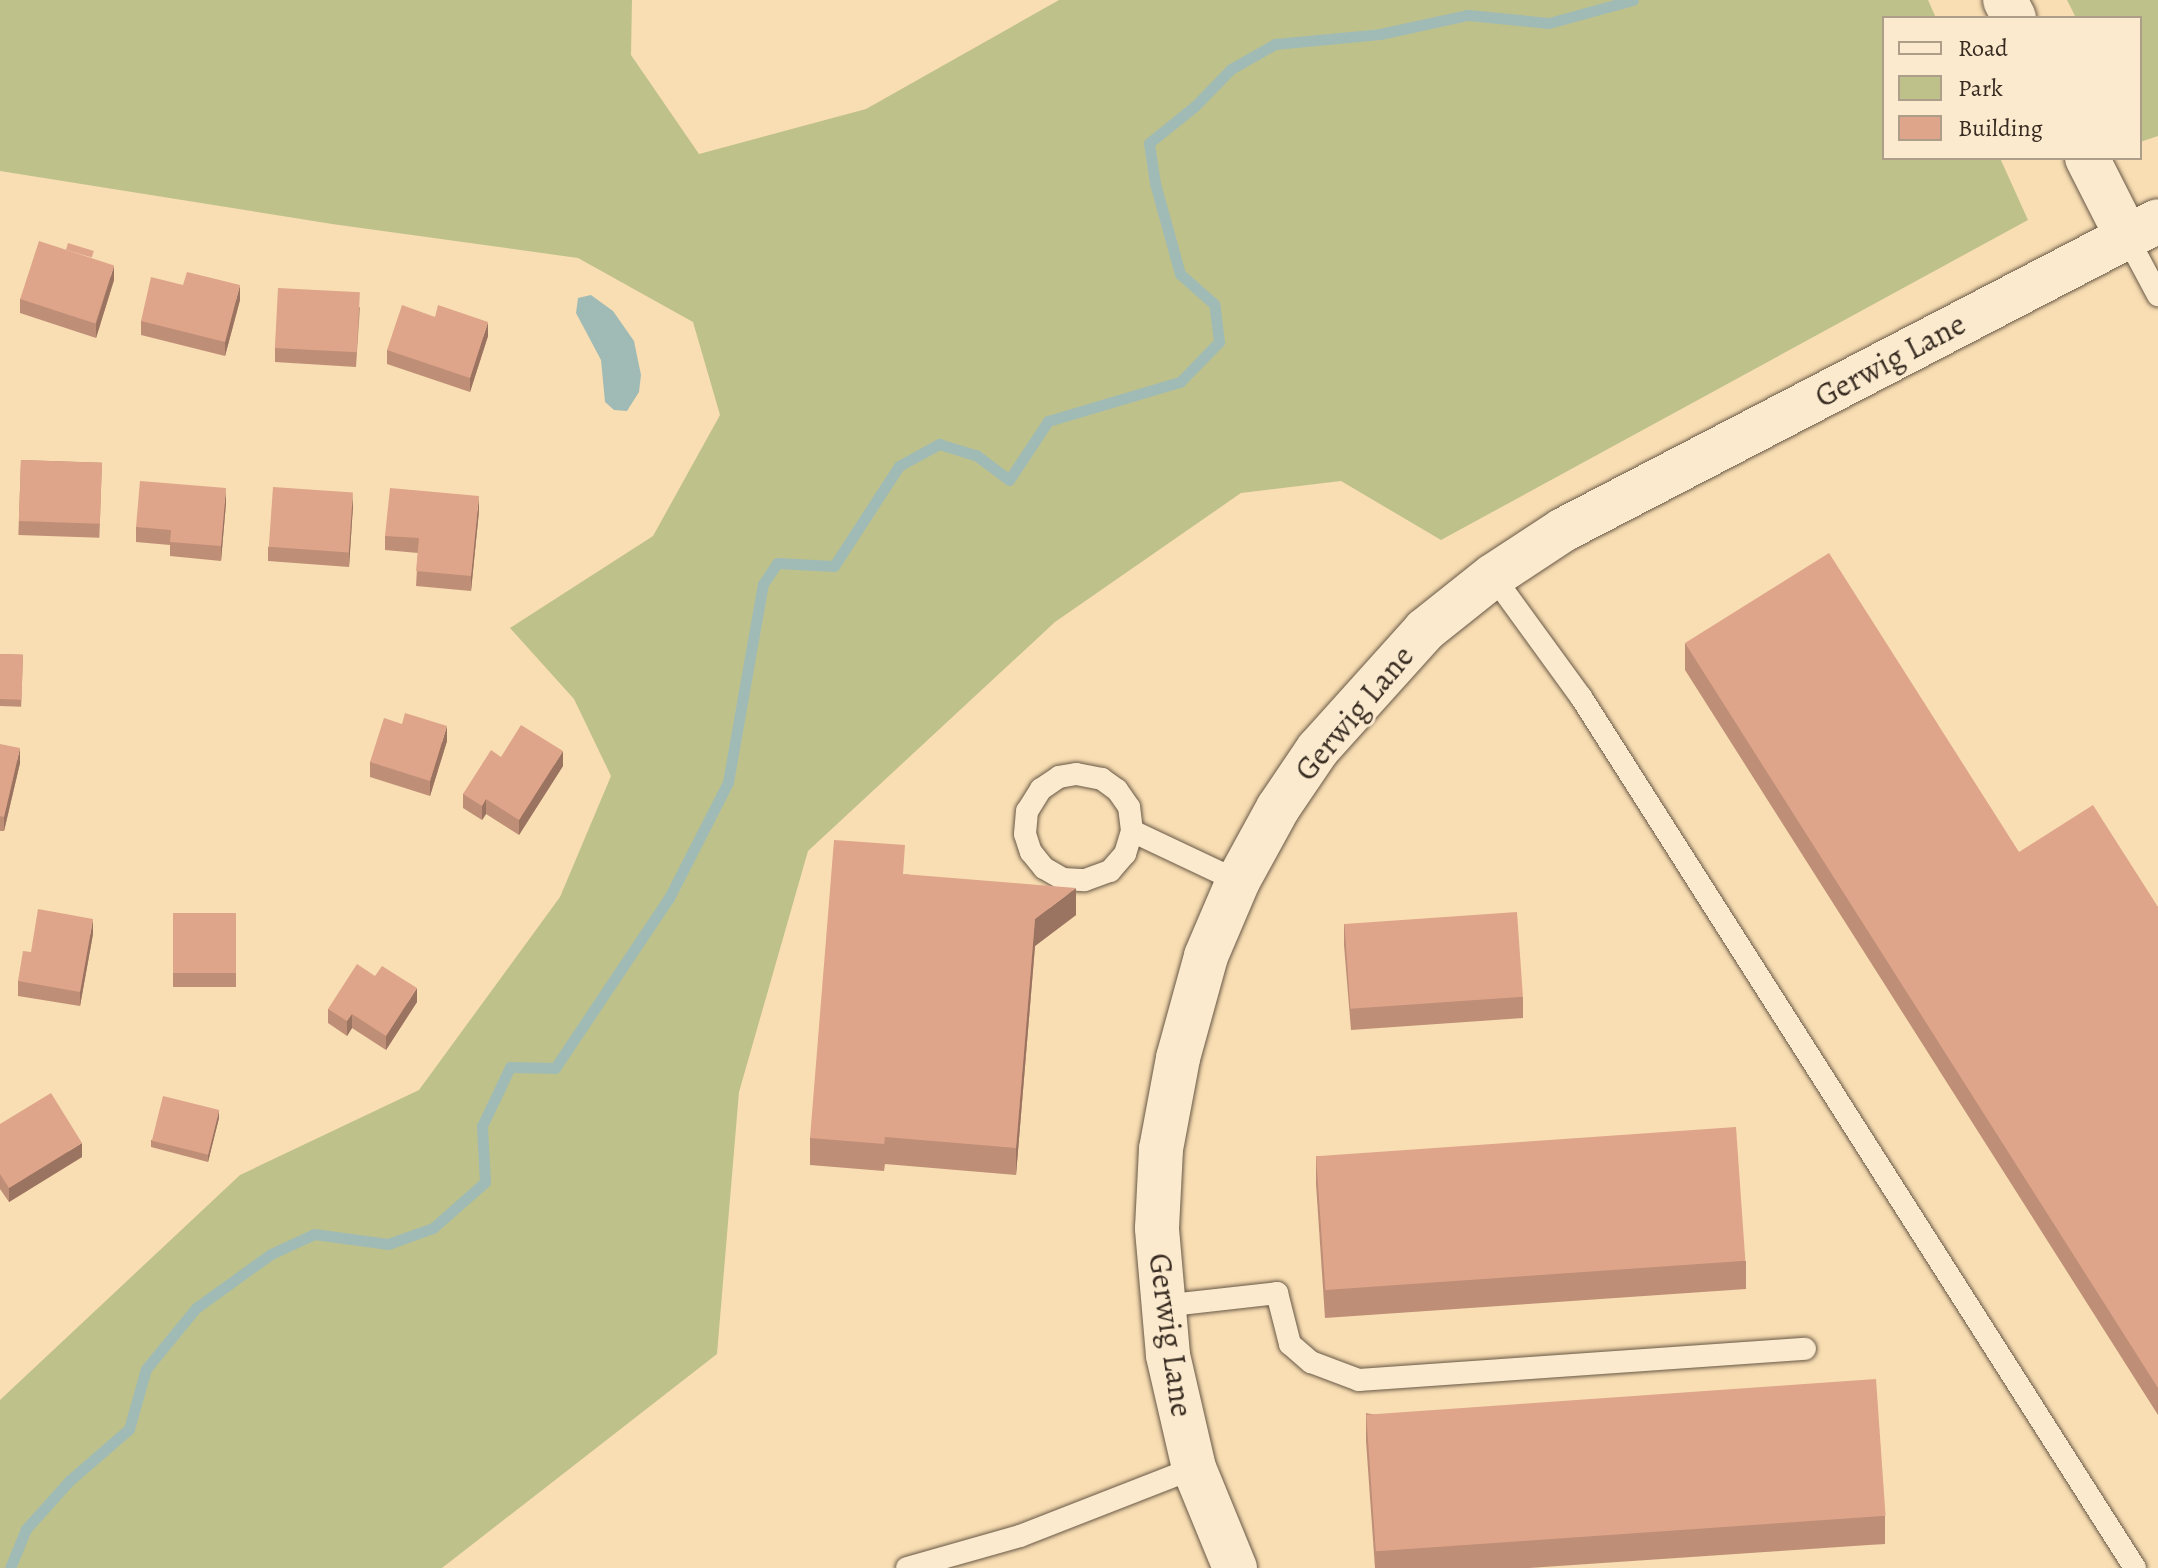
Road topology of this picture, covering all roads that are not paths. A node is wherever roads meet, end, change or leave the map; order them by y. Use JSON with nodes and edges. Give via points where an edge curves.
{"nodes":[{"id":1,"x":2089,"y":160,"type":"edge"},
{"id":2,"x":2143,"y":229,"type":"edge"},
{"id":3,"x":2158,"y":295,"type":"edge"},
{"id":4,"x":1493,"y":576,"type":"junction"},
{"id":5,"x":1132,"y":831,"type":"junction"},
{"id":6,"x":1238,"y":881,"type":"junction"},
{"id":7,"x":1162,"y":1306,"type":"junction"},
{"id":8,"x":1805,"y":1349,"type":"dead end"},
{"id":9,"x":1194,"y":1468,"type":"junction"},
{"id":10,"x":907,"y":1568,"type":"edge"},
{"id":11,"x":1235,"y":1568,"type":"edge"},
{"id":12,"x":2135,"y":1568,"type":"edge"}],
"edges":[{"from":1,"to":2,"type":"street"},
{"from":2,"to":3,"type":"lane"},
{"from":2,"to":4,"type":"street","name":"Gerwig Lane","via":[[1563,530]]},
{"from":4,"to":6,"type":"street","name":"Gerwig Lane","via":[[1425,630],[1318,749]]},
{"from":4,"to":12,"type":"lane","via":[[1581,697]]},
{"from":5,"to":5,"type":"lane","via":[[1125,854],[1110,871],[1085,880],[1063,879],[1044,868],[1025,834],[1027,811],[1041,789],[1076,774],[1102,779],[1117,790],[1129,807]]},
{"from":5,"to":6,"type":"lane"},
{"from":6,"to":7,"type":"street","name":"Gerwig Lane","via":[[1206,956],[1178,1058],[1161,1149],[1157,1228]]},
{"from":7,"to":8,"type":"lane","via":[[1277,1293],[1290,1344],[1311,1362],[1359,1380]]},
{"from":7,"to":9,"type":"street","name":"Gerwig Lane"},
{"from":9,"to":10,"type":"lane","via":[[1020,1536]]},
{"from":9,"to":11,"type":"street","name":"Gerwig Lane"}]}
